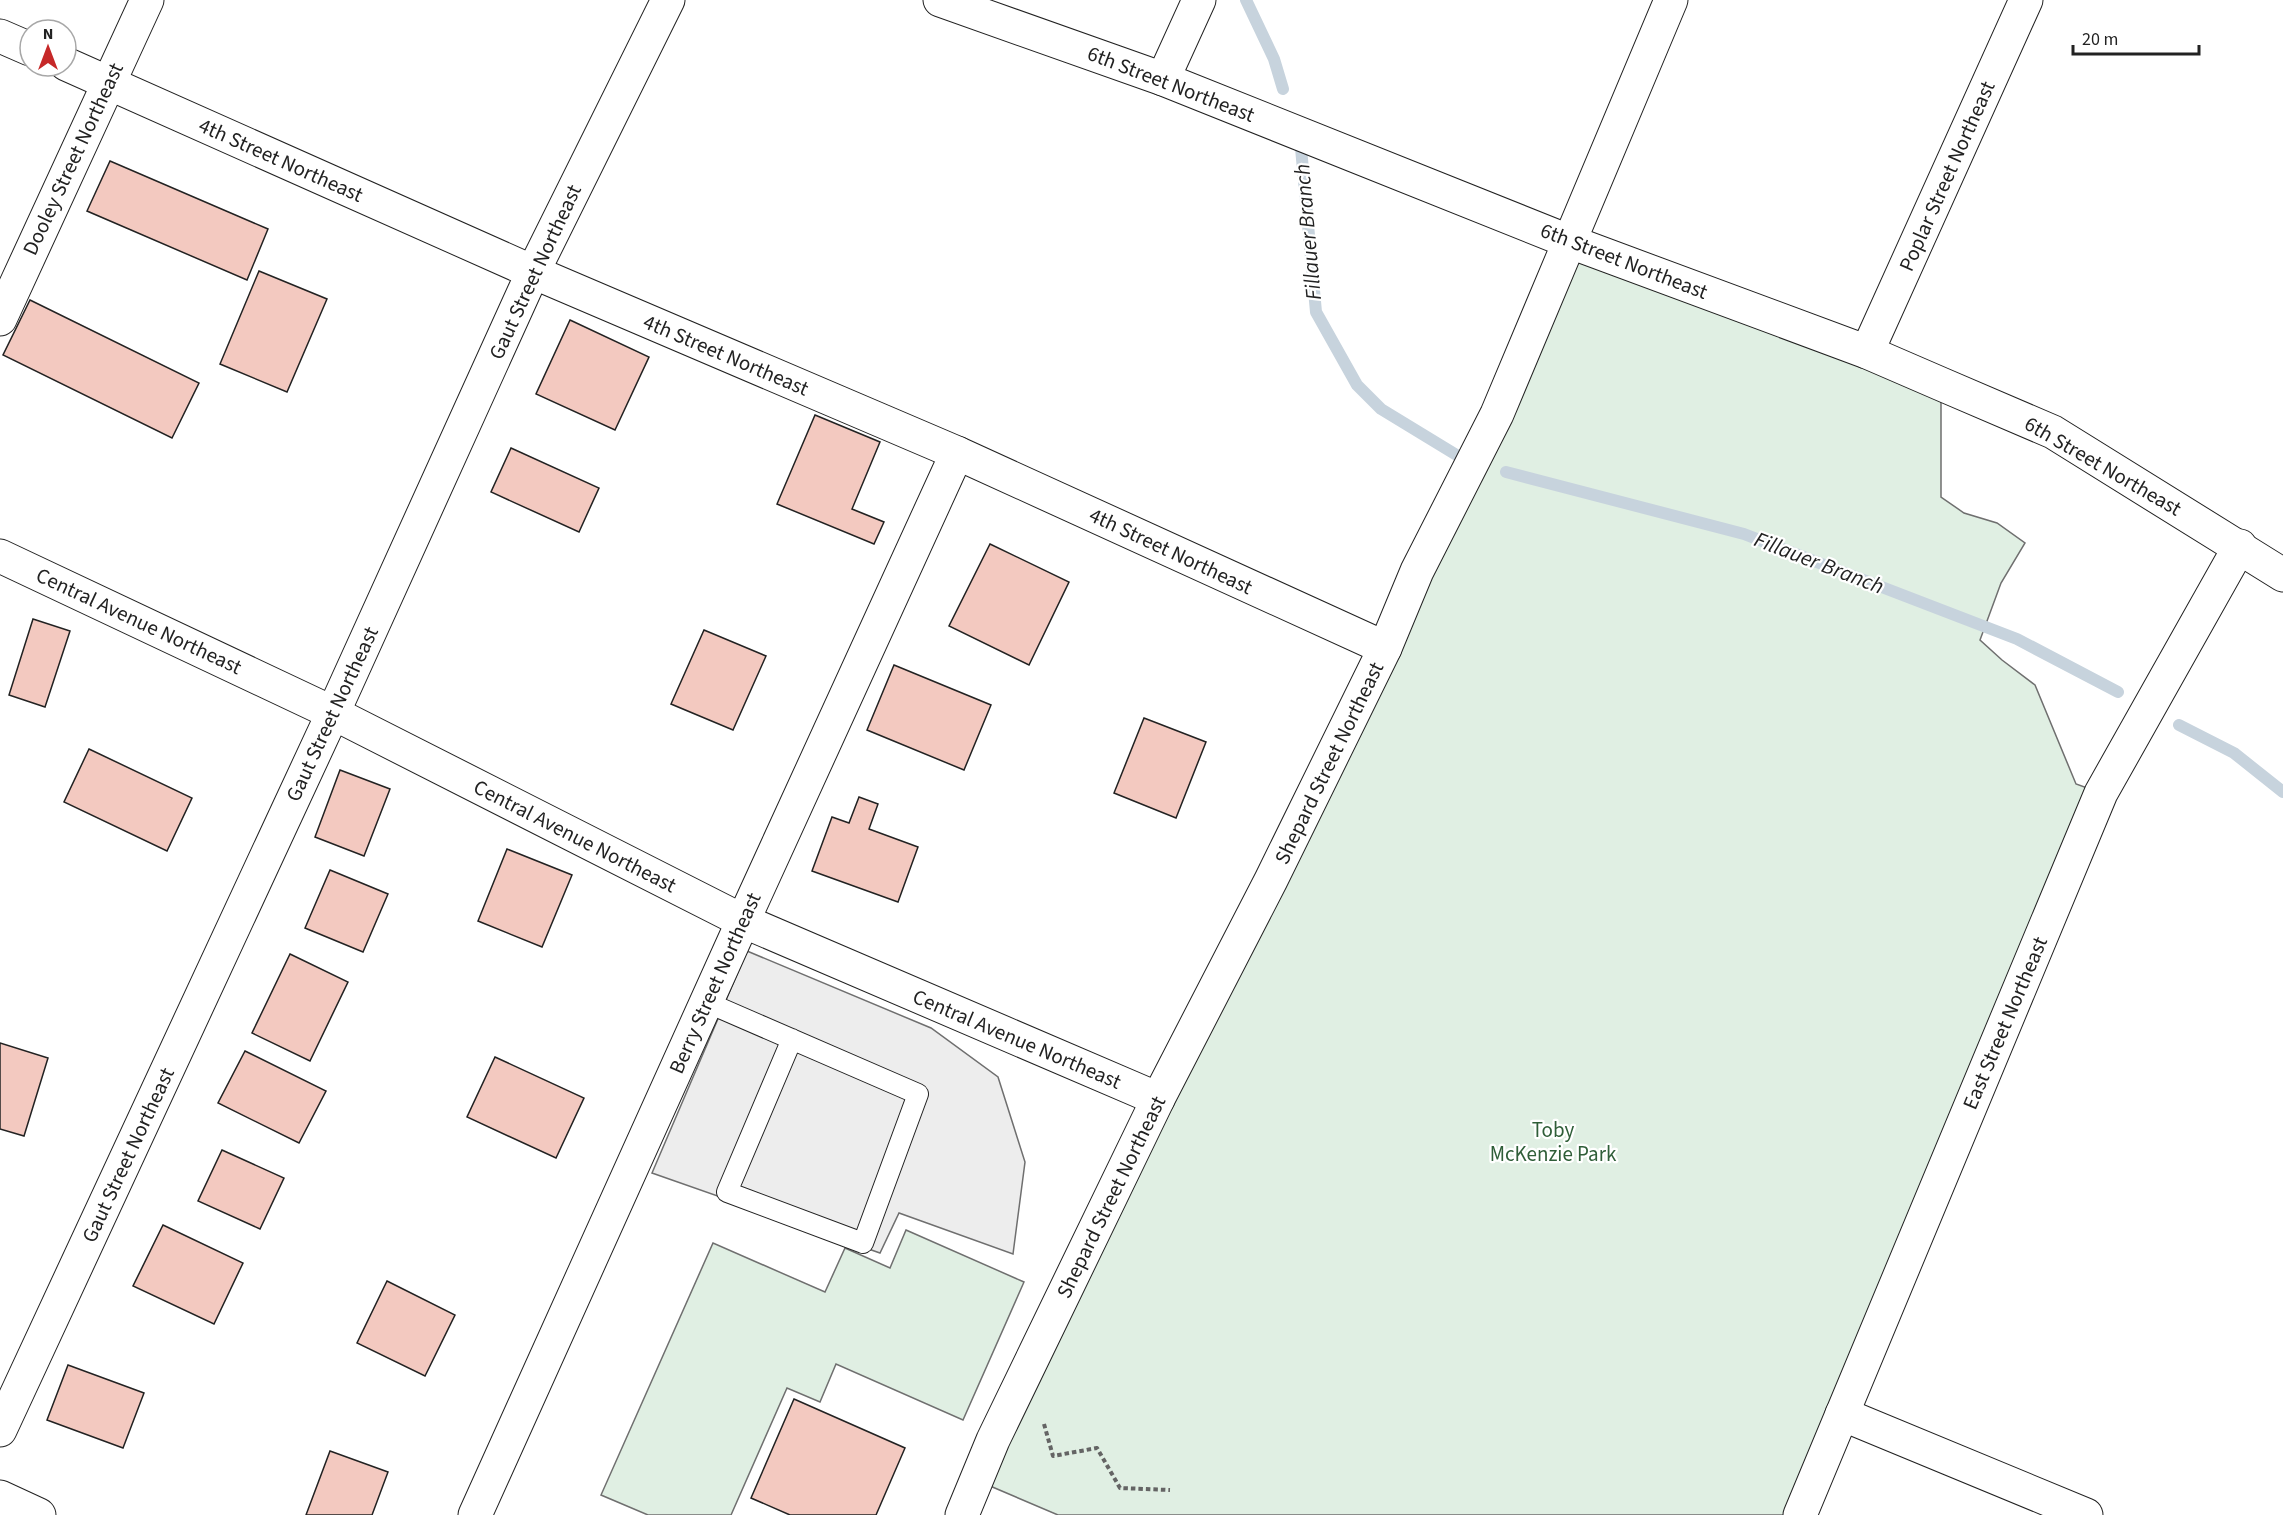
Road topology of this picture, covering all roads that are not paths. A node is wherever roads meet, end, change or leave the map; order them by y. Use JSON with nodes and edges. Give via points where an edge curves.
{"nodes":[{"id":1,"x":147,"y":0,"type":"edge"},
{"id":2,"x":668,"y":0,"type":"edge"},
{"id":3,"x":940,"y":0,"type":"edge"},
{"id":4,"x":1199,"y":0,"type":"edge"},
{"id":5,"x":1671,"y":0,"type":"edge"},
{"id":6,"x":2026,"y":0,"type":"edge"},
{"id":7,"x":0,"y":36,"type":"edge"},
{"id":8,"x":18,"y":44,"type":"edge"},
{"id":9,"x":78,"y":69,"type":"edge"},
{"id":10,"x":1163,"y":79,"type":"junction"},
{"id":11,"x":108,"y":82,"type":"junction"},
{"id":12,"x":1568,"y":241,"type":"junction"},
{"id":13,"x":533,"y":272,"type":"junction"},
{"id":14,"x":0,"y":319,"type":"edge"},
{"id":15,"x":1867,"y":352,"type":"junction"},
{"id":16,"x":957,"y":453,"type":"junction"},
{"id":17,"x":2240,"y":546,"type":"junction"},
{"id":18,"x":0,"y":556,"type":"edge"},
{"id":19,"x":2283,"y":575,"type":"edge"},
{"id":20,"x":1385,"y":648,"type":"junction"},
{"id":21,"x":333,"y":713,"type":"junction"},
{"id":22,"x":742,"y":921,"type":"junction"},
{"id":23,"x":706,"y":1002,"type":"junction"},
{"id":24,"x":792,"y":1039,"type":"junction"},
{"id":25,"x":1158,"y":1099,"type":"junction"},
{"id":26,"x":1842,"y":1414,"type":"junction"},
{"id":27,"x":0,"y":1430,"type":"edge"},
{"id":28,"x":0,"y":1497,"type":"edge"},
{"id":29,"x":39,"y":1515,"type":"edge"},
{"id":30,"x":476,"y":1515,"type":"edge"},
{"id":31,"x":962,"y":1515,"type":"edge"},
{"id":32,"x":1800,"y":1515,"type":"edge"},
{"id":33,"x":2086,"y":1515,"type":"edge"}],
"edges":[{"from":1,"to":11,"type":"street","name":"Dooley Street Northeast"},
{"from":2,"to":13,"type":"street","name":"Gaut Street Northeast"},
{"from":3,"to":10,"type":"street","name":"6th Street Northeast"},
{"from":4,"to":10,"type":"street"},
{"from":5,"to":12,"type":"street","name":"Shepard Street Northeast"},
{"from":6,"to":15,"type":"street","name":"Poplar Street Northeast"},
{"from":7,"to":8,"type":"street"},
{"from":9,"to":11,"type":"street","name":"4th Street Northeast"},
{"from":10,"to":12,"type":"street","name":"6th Street Northeast"},
{"from":11,"to":13,"type":"street","name":"4th Street Northeast"},
{"from":11,"to":14,"type":"street","name":"Dooley Street Northeast"},
{"from":12,"to":15,"type":"street","name":"6th Street Northeast"},
{"from":12,"to":20,"type":"street","name":"Shepard Street Northeast","via":[[1497,414],[1417,571]]},
{"from":13,"to":16,"type":"street","name":"4th Street Northeast"},
{"from":13,"to":21,"type":"street","name":"Gaut Street Northeast"},
{"from":15,"to":17,"type":"street","name":"6th Street Northeast","via":[[2053,432]]},
{"from":16,"to":20,"type":"street","name":"4th Street Northeast"},
{"from":16,"to":22,"type":"street","name":"Berry Street Northeast"},
{"from":17,"to":19,"type":"street","name":"6th Street Northeast"},
{"from":17,"to":26,"type":"street","name":"East Street Northeast","via":[[2101,793]]},
{"from":18,"to":21,"type":"street","name":"Central Avenue Northeast"},
{"from":20,"to":25,"type":"street","name":"Shepard Street Northeast"},
{"from":21,"to":22,"type":"street","name":"Central Avenue Northeast"},
{"from":21,"to":27,"type":"street","name":"Gaut Street Northeast"},
{"from":22,"to":23,"type":"street","name":"Berry Street Northeast"},
{"from":22,"to":25,"type":"street","name":"Central Avenue Northeast"},
{"from":23,"to":24,"type":"lane"},
{"from":23,"to":30,"type":"street","name":"Berry Street Northeast"},
{"from":24,"to":24,"type":"lane","via":[[918,1094],[863,1243],[727,1191]]},
{"from":25,"to":31,"type":"street","name":"Shepard Street Northeast","via":[[1012,1400]]},
{"from":26,"to":32,"type":"street","name":"East Street Northeast"},
{"from":26,"to":33,"type":"street"},
{"from":28,"to":29,"type":"street"}]}
